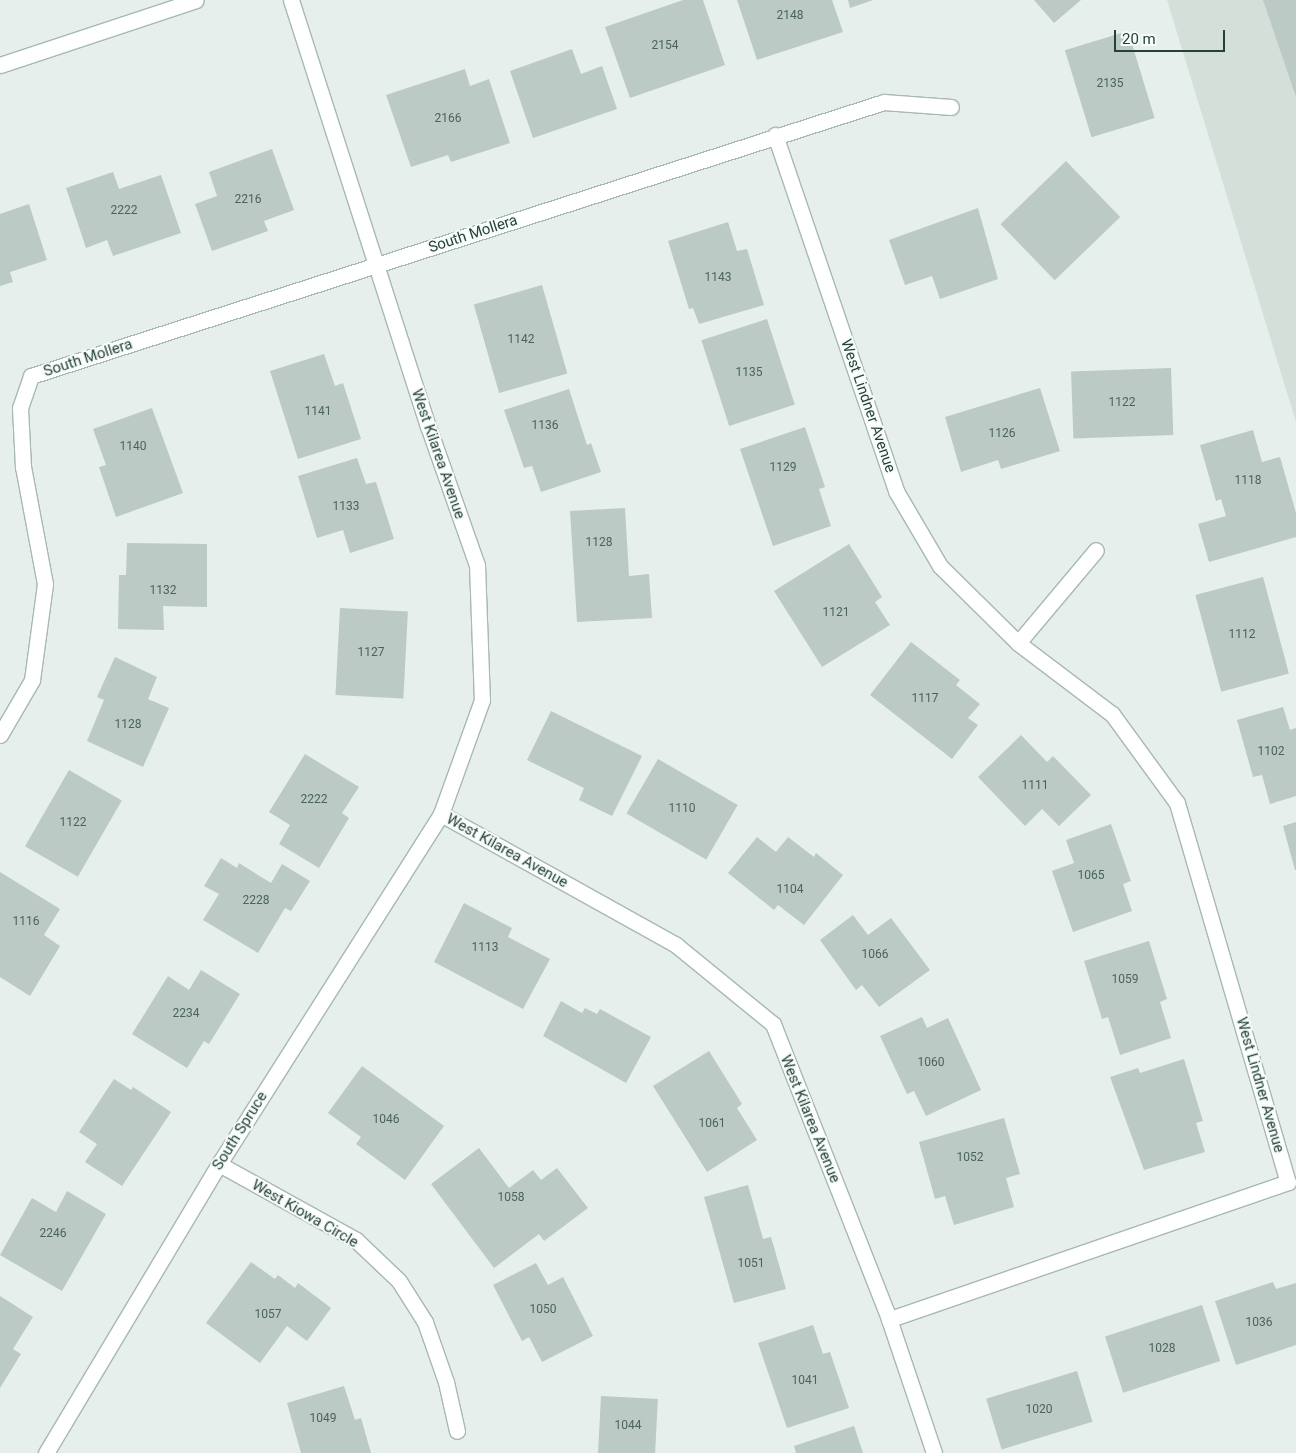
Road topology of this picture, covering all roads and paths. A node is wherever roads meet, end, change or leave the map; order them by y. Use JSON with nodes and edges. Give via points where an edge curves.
{"nodes":[{"id":1,"x":196,"y":0,"type":"edge"},
{"id":2,"x":291,"y":0,"type":"edge"},
{"id":3,"x":0,"y":65,"type":"edge"},
{"id":4,"x":951,"y":106,"type":"dead end"},
{"id":5,"x":776,"y":135,"type":"junction"},
{"id":6,"x":376,"y":266,"type":"junction"},
{"id":7,"x":1096,"y":550,"type":"dead end"},
{"id":8,"x":1018,"y":644,"type":"junction"},
{"id":9,"x":0,"y":735,"type":"edge"},
{"id":10,"x":441,"y":814,"type":"junction"},
{"id":11,"x":219,"y":1164,"type":"junction"},
{"id":12,"x":890,"y":1319,"type":"junction"},
{"id":13,"x":457,"y":1431,"type":"dead end"},
{"id":14,"x":46,"y":1453,"type":"edge"},
{"id":15,"x":934,"y":1453,"type":"edge"}],
"edges":[{"from":1,"to":3,"type":"street"},
{"from":2,"to":6,"type":"street","name":"West Kilarea Avenue"},
{"from":4,"to":5,"type":"street","name":"South Mollera","via":[[884,102]]},
{"from":5,"to":6,"type":"street","name":"South Mollera"},
{"from":5,"to":8,"type":"street","name":"West Lindner Avenue","via":[[896,491],[940,566]]},
{"from":6,"to":9,"type":"street","name":"South Mollera","via":[[31,376],[20,408],[23,467],[45,584],[32,680]]},
{"from":6,"to":10,"type":"street","name":"West Kilarea Avenue","via":[[477,565],[482,700]]},
{"from":7,"to":8,"type":"street"},
{"from":8,"to":12,"type":"street","name":"West Lindner Avenue","via":[[1112,714],[1177,803],[1288,1182]]},
{"from":10,"to":11,"type":"street","name":"South Spruce"},
{"from":10,"to":12,"type":"street","name":"West Kilarea Avenue","via":[[676,945],[773,1024]]},
{"from":11,"to":13,"type":"street","name":"West Kiowa Circle","via":[[356,1240],[399,1281],[425,1322],[446,1382]]},
{"from":11,"to":14,"type":"street","name":"South Spruce"},
{"from":12,"to":15,"type":"street","name":"West Kilarea Avenue"}]}
